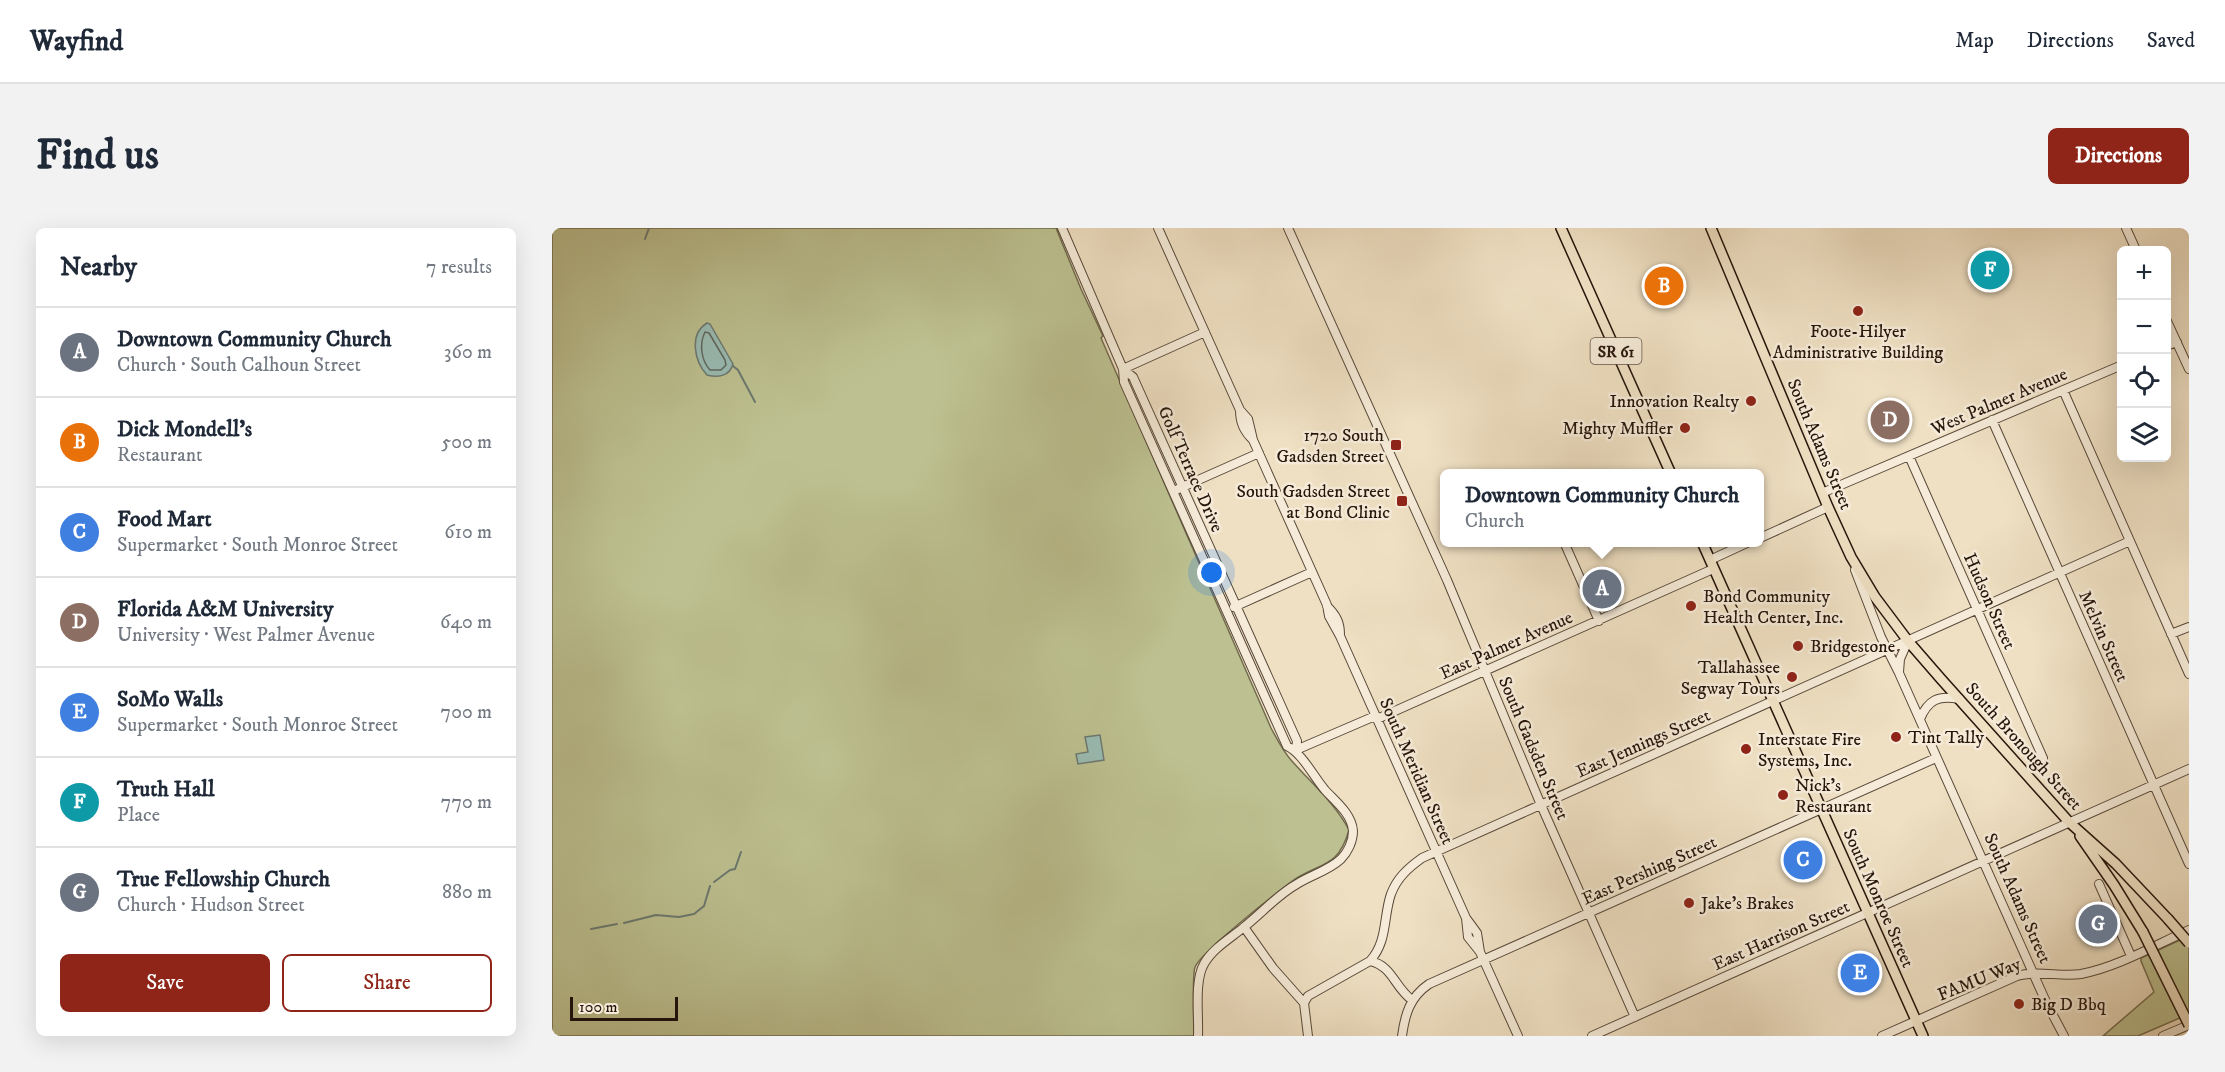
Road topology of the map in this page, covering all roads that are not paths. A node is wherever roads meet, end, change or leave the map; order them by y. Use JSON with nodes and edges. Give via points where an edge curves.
{"nodes":[{"id":1,"x":1062,"y":228,"type":"edge"},
{"id":2,"x":1158,"y":228,"type":"edge"},
{"id":3,"x":1288,"y":228,"type":"edge"},
{"id":4,"x":1561,"y":228,"type":"edge"},
{"id":5,"x":1711,"y":228,"type":"edge"},
{"id":6,"x":2126,"y":228,"type":"edge"},
{"id":7,"x":2134,"y":246,"type":"edge"},
{"id":8,"x":2171,"y":329,"type":"edge"},
{"id":9,"x":1205,"y":332,"type":"junction"},
{"id":10,"x":2177,"y":342,"type":"junction"},
{"id":11,"x":2171,"y":344,"type":"edge"},
{"id":12,"x":2117,"y":367,"type":"edge"},
{"id":13,"x":1123,"y":369,"type":"junction"},
{"id":14,"x":2189,"y":369,"type":"edge"},
{"id":15,"x":2063,"y":390,"type":"junction"},
{"id":16,"x":1992,"y":420,"type":"junction"},
{"id":17,"x":1259,"y":453,"type":"junction"},
{"id":18,"x":1909,"y":456,"type":"junction"},
{"id":19,"x":1669,"y":469,"type":"edge"},
{"id":20,"x":1182,"y":487,"type":"junction"},
{"id":21,"x":1173,"y":491,"type":"junction"},
{"id":22,"x":1822,"y":493,"type":"junction"},
{"id":23,"x":1828,"y":507,"type":"junction"},
{"id":24,"x":1764,"y":536,"type":"edge"},
{"id":25,"x":2130,"y":541,"type":"junction"},
{"id":26,"x":1566,"y":547,"type":"edge"},
{"id":27,"x":1704,"y":547,"type":"edge"},
{"id":28,"x":1742,"y":547,"type":"edge"},
{"id":29,"x":1851,"y":557,"type":"junction"},
{"id":30,"x":1712,"y":565,"type":"junction"},
{"id":31,"x":1312,"y":572,"type":"junction"},
{"id":32,"x":2060,"y":573,"type":"junction"},
{"id":33,"x":1236,"y":606,"type":"junction"},
{"id":34,"x":1977,"y":610,"type":"junction"},
{"id":35,"x":1226,"y":611,"type":"junction"},
{"id":36,"x":1599,"y":621,"type":"junction"},
{"id":37,"x":2189,"y":627,"type":"edge"},
{"id":38,"x":2171,"y":634,"type":"junction"},
{"id":39,"x":1908,"y":641,"type":"junction"},
{"id":40,"x":1887,"y":650,"type":"junction"},
{"id":41,"x":1485,"y":672,"type":"junction"},
{"id":42,"x":1899,"y":673,"type":"junction"},
{"id":43,"x":2189,"y":674,"type":"edge"},
{"id":44,"x":1959,"y":699,"type":"junction"},
{"id":45,"x":1772,"y":702,"type":"junction"},
{"id":46,"x":1376,"y":717,"type":"junction"},
{"id":47,"x":1920,"y":720,"type":"junction"},
{"id":48,"x":1296,"y":750,"type":"junction"},
{"id":49,"x":1936,"y":758,"type":"junction"},
{"id":50,"x":2043,"y":758,"type":"dead end"},
{"id":51,"x":2189,"y":769,"type":"edge"},
{"id":52,"x":2153,"y":785,"type":"junction"},
{"id":53,"x":1541,"y":805,"type":"junction"},
{"id":54,"x":1821,"y":811,"type":"junction"},
{"id":55,"x":2069,"y":822,"type":"junction"},
{"id":56,"x":1437,"y":852,"type":"junction"},
{"id":57,"x":1983,"y":861,"type":"junction"},
{"id":58,"x":2189,"y":864,"type":"edge"},
{"id":59,"x":2099,"y":884,"type":"dead end"},
{"id":60,"x":1589,"y":913,"type":"junction"},
{"id":61,"x":1867,"y":913,"type":"junction"},
{"id":62,"x":1244,"y":927,"type":"junction"},
{"id":63,"x":2189,"y":930,"type":"edge"},
{"id":64,"x":2189,"y":943,"type":"edge"},
{"id":65,"x":1482,"y":956,"type":"junction"},
{"id":66,"x":2131,"y":956,"type":"junction"},
{"id":67,"x":1370,"y":961,"type":"junction"},
{"id":68,"x":2034,"y":974,"type":"junction"},
{"id":69,"x":1412,"y":1000,"type":"junction"},
{"id":70,"x":1304,"y":1004,"type":"junction"},
{"id":71,"x":1635,"y":1017,"type":"junction"},
{"id":72,"x":1916,"y":1021,"type":"junction"},
{"id":73,"x":2189,"y":1025,"type":"edge"},
{"id":74,"x":1198,"y":1036,"type":"edge"},
{"id":75,"x":1308,"y":1036,"type":"edge"},
{"id":76,"x":1402,"y":1036,"type":"edge"},
{"id":77,"x":1518,"y":1036,"type":"edge"},
{"id":78,"x":1592,"y":1036,"type":"edge"},
{"id":79,"x":1882,"y":1036,"type":"edge"},
{"id":80,"x":1923,"y":1036,"type":"edge"},
{"id":81,"x":2064,"y":1036,"type":"edge"},
{"id":82,"x":2163,"y":1036,"type":"edge"}],
"edges":[{"from":1,"to":13,"type":"street","name":"Golf Terrace Drive"},
{"from":2,"to":9,"type":"street","name":"South Meridian Street"},
{"from":3,"to":41,"type":"street","name":"South Gadsden Street"},
{"from":4,"to":19,"type":"main road","number":"SR 61"},
{"from":5,"to":22,"type":"main road","name":"South Adams Street"},
{"from":6,"to":7,"type":"street"},
{"from":8,"to":10,"type":"street"},
{"from":9,"to":13,"type":"street"},
{"from":9,"to":17,"type":"street","name":"South Meridian Street","via":[[1240,410],[1248,419]]},
{"from":10,"to":11,"type":"street"},
{"from":10,"to":14,"type":"street"},
{"from":12,"to":15,"type":"street","name":"West Palmer Avenue"},
{"from":13,"to":20,"type":"street","name":"Golf Terrace Drive","via":[[1133,377]]},
{"from":13,"to":21,"type":"street","name":"Golf Terrace Drive","via":[[1124,382]]},
{"from":15,"to":16,"type":"street","name":"West Palmer Avenue"},
{"from":15,"to":25,"type":"street"},
{"from":16,"to":18,"type":"street","name":"West Palmer Avenue"},
{"from":16,"to":32,"type":"street","name":"Melvin Street"},
{"from":17,"to":20,"type":"street"},
{"from":17,"to":31,"type":"street","name":"South Meridian Street"},
{"from":18,"to":22,"type":"street","name":"West Palmer Avenue"},
{"from":18,"to":34,"type":"street","name":"Hudson Street"},
{"from":20,"to":21,"type":"street"},
{"from":20,"to":33,"type":"street","name":"Golf Terrace Drive"},
{"from":21,"to":35,"type":"street","name":"Golf Terrace Drive"},
{"from":22,"to":23,"type":"main road","name":"South Adams Street"},
{"from":23,"to":24,"type":"street"},
{"from":23,"to":29,"type":"main road","name":"South Adams Street"},
{"from":25,"to":32,"type":"street","name":"East Jennings Street"},
{"from":25,"to":38,"type":"street"},
{"from":26,"to":36,"type":"street"},
{"from":27,"to":30,"type":"main road","name":"South Monroe Street"},
{"from":28,"to":30,"type":"street","name":"East Palmer Avenue"},
{"from":29,"to":39,"type":"main road","name":"South Bronough Street"},
{"from":29,"to":40,"type":"street","name":"South Adams Street"},
{"from":30,"to":36,"type":"street","name":"East Palmer Avenue"},
{"from":30,"to":45,"type":"main road","name":"South Monroe Street"},
{"from":31,"to":33,"type":"street"},
{"from":31,"to":46,"type":"street","name":"South Meridian Street","via":[[1337,619],[1340,636]]},
{"from":32,"to":34,"type":"street","name":"East Jennings Street"},
{"from":32,"to":52,"type":"street","name":"Melvin Street"},
{"from":33,"to":35,"type":"street"},
{"from":33,"to":48,"type":"street","name":"Golf Terrace Drive","via":[[1297,741]]},
{"from":34,"to":39,"type":"street","name":"East Jennings Street"},
{"from":34,"to":50,"type":"street","name":"Hudson Street"},
{"from":35,"to":48,"type":"street","name":"Golf Terrace Drive","via":[[1287,746]]},
{"from":36,"to":41,"type":"street","name":"East Palmer Avenue"},
{"from":37,"to":38,"type":"street"},
{"from":38,"to":43,"type":"street"},
{"from":39,"to":40,"type":"street","name":"East Jennings Street"},
{"from":39,"to":42,"type":"street"},
{"from":39,"to":44,"type":"main road","name":"South Bronough Street"},
{"from":40,"to":42,"type":"street","name":"South Adams Street"},
{"from":40,"to":45,"type":"street","name":"East Jennings Street"},
{"from":41,"to":46,"type":"street","name":"East Palmer Avenue"},
{"from":41,"to":53,"type":"street","name":"South Gadsden Street"},
{"from":42,"to":47,"type":"street","name":"South Adams Street"},
{"from":44,"to":47,"type":"street","via":[[1946,696],[1934,700],[1925,707]]},
{"from":44,"to":55,"type":"main road","name":"South Bronough Street"},
{"from":45,"to":53,"type":"street","name":"East Jennings Street"},
{"from":45,"to":54,"type":"main road","name":"South Monroe Street"},
{"from":46,"to":48,"type":"street","name":"East Palmer Avenue"},
{"from":46,"to":56,"type":"street","name":"South Meridian Street"},
{"from":47,"to":49,"type":"street","name":"South Adams Street"},
{"from":48,"to":62,"type":"street","name":"Golf Terrace Drive","via":[[1343,810],[1352,825],[1352,836],[1346,853],[1337,862],[1294,885]]},
{"from":49,"to":54,"type":"street","name":"East Pershing Street"},
{"from":49,"to":57,"type":"street","name":"South Adams Street"},
{"from":51,"to":52,"type":"street","name":"East Harrison Street"},
{"from":52,"to":55,"type":"street","name":"East Harrison Street"},
{"from":52,"to":58,"type":"street","name":"Melvin Street"},
{"from":53,"to":56,"type":"street","name":"East Jennings Street"},
{"from":53,"to":60,"type":"street","name":"South Gadsden Street"},
{"from":54,"to":60,"type":"street","name":"East Pershing Street"},
{"from":54,"to":61,"type":"main road","name":"South Monroe Street"},
{"from":55,"to":57,"type":"street","name":"East Harrison Street"},
{"from":55,"to":64,"type":"main road","name":"South Bronough Street","bridge":true,"via":[[2116,864]]},
{"from":55,"to":73,"type":"main road","bridge":true,"via":[[2143,932]]},
{"from":56,"to":65,"type":"street","name":"South Meridian Street","via":[[1476,933]]},
{"from":56,"to":67,"type":"street","name":"East Jennings Street","via":[[1410,867],[1396,882],[1382,941]]},
{"from":57,"to":61,"type":"street","name":"East Harrison Street"},
{"from":57,"to":68,"type":"street","name":"South Adams Street"},
{"from":59,"to":66,"type":"street"},
{"from":60,"to":65,"type":"street","name":"East Pershing Street"},
{"from":60,"to":71,"type":"street","name":"South Gadsden Street"},
{"from":61,"to":71,"type":"street","name":"East Harrison Street"},
{"from":61,"to":72,"type":"main road","name":"South Monroe Street"},
{"from":62,"to":70,"type":"street"},
{"from":62,"to":74,"type":"street","name":"Golf Terrace Drive","via":[[1202,967]]},
{"from":63,"to":66,"type":"street","name":"FAMU Way"},
{"from":65,"to":69,"type":"street","name":"East Pershing Street","via":[[1429,984]]},
{"from":65,"to":77,"type":"street","name":"South Meridian Street"},
{"from":66,"to":68,"type":"street","name":"FAMU Way","via":[[2084,973]]},
{"from":67,"to":69,"type":"street","via":[[1385,967]]},
{"from":67,"to":70,"type":"street","via":[[1308,996]]},
{"from":68,"to":72,"type":"street","name":"FAMU Way","via":[[2014,978]]},
{"from":68,"to":81,"type":"street","name":"South Adams Street"},
{"from":69,"to":76,"type":"street"},
{"from":70,"to":75,"type":"street"},
{"from":71,"to":78,"type":"street","name":"East Harrison Street"},
{"from":72,"to":79,"type":"street","name":"FAMU Way"},
{"from":72,"to":80,"type":"main road","name":"South Monroe Street"},
{"from":73,"to":82,"type":"street"}]}
